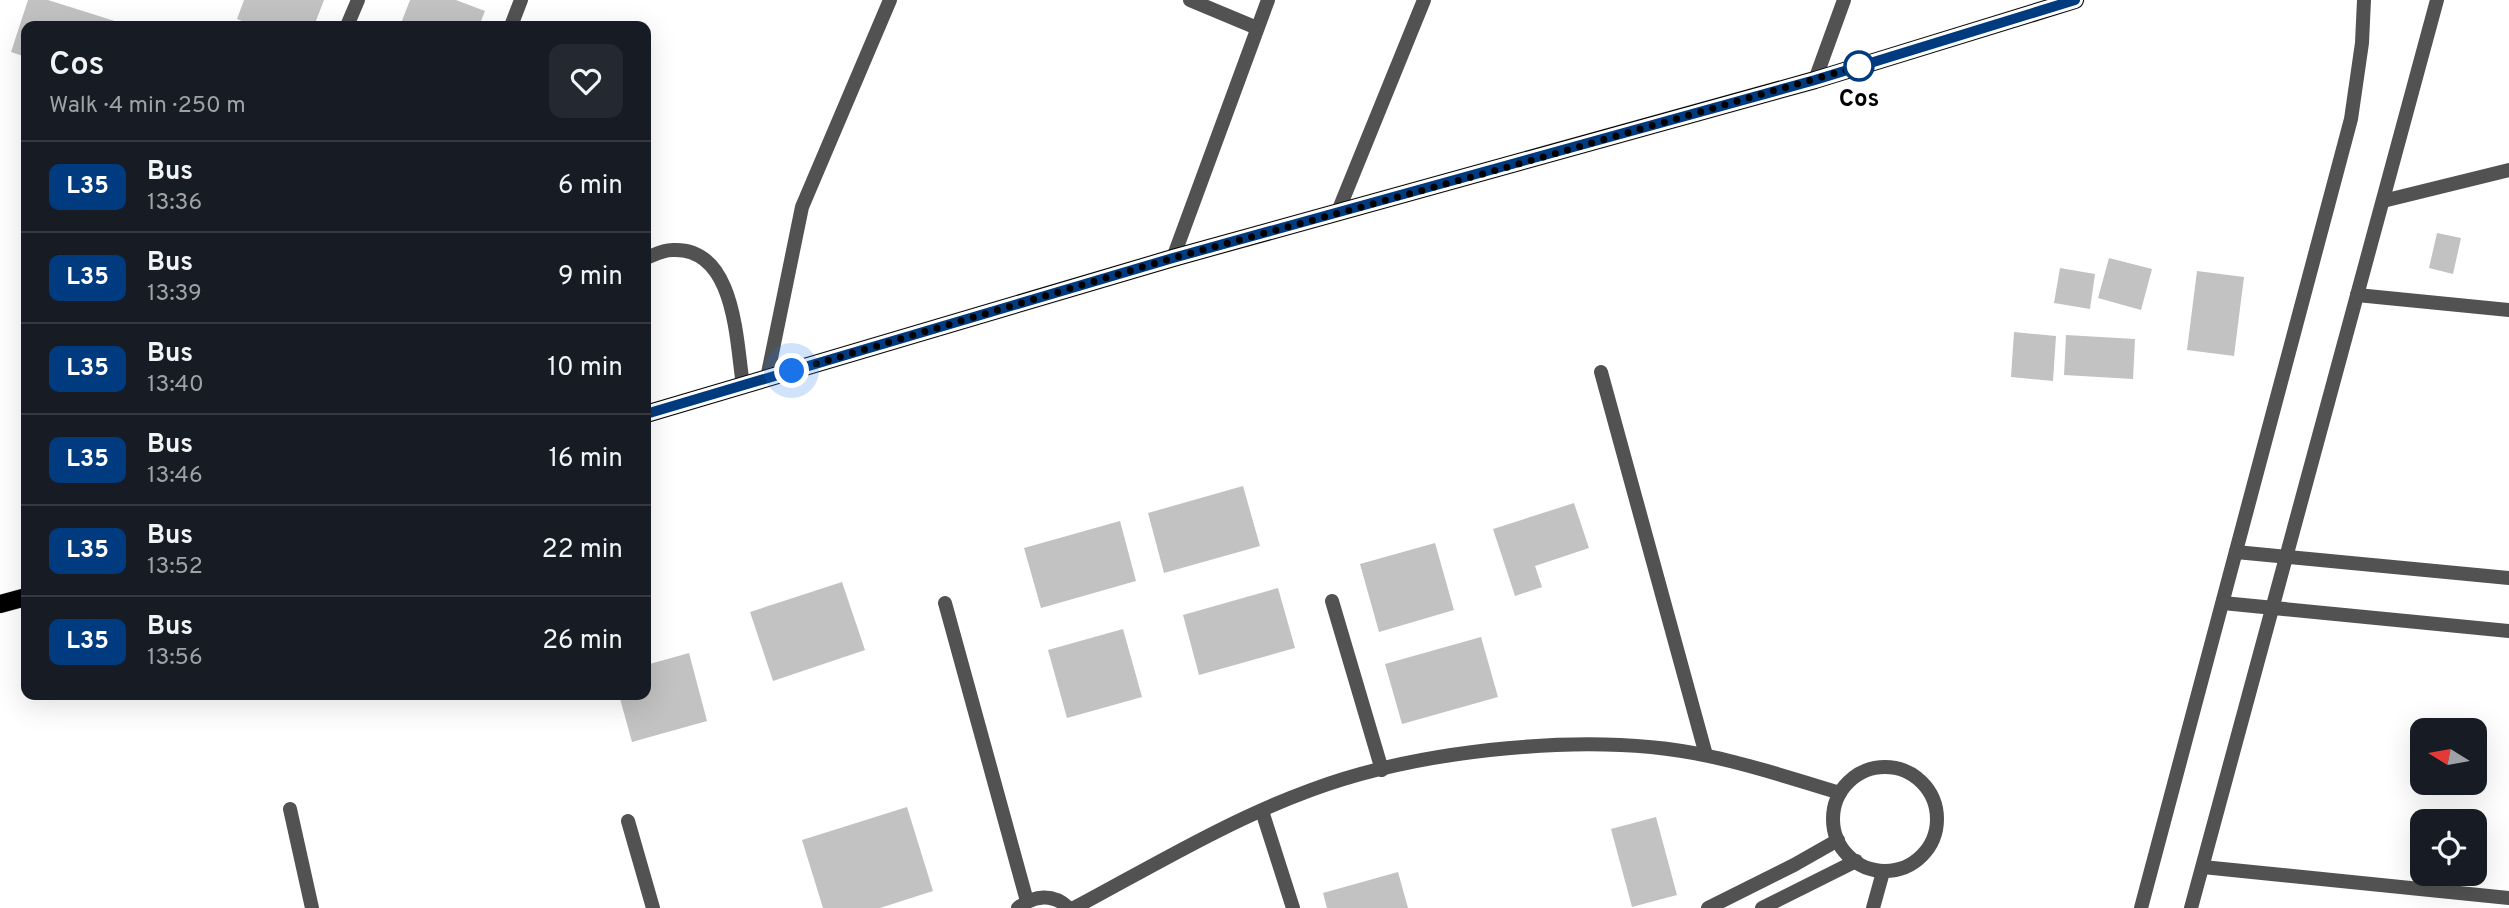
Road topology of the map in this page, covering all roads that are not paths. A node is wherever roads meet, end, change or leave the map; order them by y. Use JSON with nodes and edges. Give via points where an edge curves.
{"nodes":[{"id":1,"x":358,"y":0,"type":"edge"},
{"id":2,"x":521,"y":0,"type":"edge"},
{"id":3,"x":890,"y":0,"type":"edge"},
{"id":4,"x":1190,"y":0,"type":"edge"},
{"id":5,"x":1268,"y":0,"type":"edge"},
{"id":6,"x":1424,"y":0,"type":"edge"},
{"id":7,"x":1844,"y":0,"type":"edge"},
{"id":8,"x":2075,"y":0,"type":"edge"},
{"id":9,"x":2364,"y":0,"type":"edge"},
{"id":10,"x":2437,"y":0,"type":"edge"},
{"id":11,"x":349,"y":21,"type":"edge"},
{"id":12,"x":512,"y":21,"type":"edge"},
{"id":13,"x":1257,"y":28,"type":"junction"},
{"id":14,"x":1815,"y":80,"type":"junction"},
{"id":15,"x":2509,"y":170,"type":"edge"},
{"id":16,"x":2383,"y":201,"type":"junction"},
{"id":17,"x":1337,"y":214,"type":"junction"},
{"id":18,"x":651,"y":256,"type":"edge"},
{"id":19,"x":1173,"y":258,"type":"junction"},
{"id":20,"x":2357,"y":295,"type":"junction"},
{"id":21,"x":2509,"y":310,"type":"edge"},
{"id":22,"x":1601,"y":372,"type":"dead end"},
{"id":23,"x":766,"y":378,"type":"junction"},
{"id":24,"x":743,"y":385,"type":"junction"},
{"id":25,"x":651,"y":413,"type":"edge"},
{"id":26,"x":2236,"y":552,"type":"junction"},
{"id":27,"x":2286,"y":557,"type":"junction"},
{"id":28,"x":2509,"y":578,"type":"edge"},
{"id":29,"x":21,"y":598,"type":"edge"},
{"id":30,"x":1332,"y":601,"type":"dead end"},
{"id":31,"x":945,"y":603,"type":"dead end"},
{"id":32,"x":2223,"y":603,"type":"junction"},
{"id":33,"x":0,"y":604,"type":"edge"},
{"id":34,"x":2272,"y":609,"type":"junction"},
{"id":35,"x":2509,"y":631,"type":"edge"},
{"id":36,"x":1706,"y":755,"type":"junction"},
{"id":37,"x":1382,"y":770,"type":"junction"},
{"id":38,"x":1840,"y":793,"type":"junction"},
{"id":39,"x":290,"y":809,"type":"dead end"},
{"id":40,"x":1262,"y":811,"type":"junction"},
{"id":41,"x":628,"y":821,"type":"dead end"},
{"id":42,"x":1838,"y":840,"type":"junction"},
{"id":43,"x":1856,"y":862,"type":"junction"},
{"id":44,"x":2203,"y":867,"type":"junction"},
{"id":45,"x":1883,"y":872,"type":"junction"},
{"id":46,"x":2509,"y":898,"type":"edge"},
{"id":47,"x":1022,"y":904,"type":"edge"},
{"id":48,"x":312,"y":908,"type":"edge"},
{"id":49,"x":653,"y":908,"type":"edge"},
{"id":50,"x":1072,"y":908,"type":"edge"},
{"id":51,"x":1293,"y":908,"type":"edge"},
{"id":52,"x":1708,"y":908,"type":"edge"},
{"id":53,"x":1762,"y":908,"type":"edge"},
{"id":54,"x":1873,"y":908,"type":"edge"},
{"id":55,"x":2141,"y":908,"type":"edge"},
{"id":56,"x":2192,"y":908,"type":"edge"}],
"edges":[{"from":1,"to":11,"type":"street"},
{"from":2,"to":12,"type":"street"},
{"from":3,"to":23,"type":"street","via":[[802,207]]},
{"from":4,"to":13,"type":"street"},
{"from":5,"to":13,"type":"street"},
{"from":6,"to":17,"type":"street"},
{"from":7,"to":14,"type":"street"},
{"from":8,"to":14,"type":"main road"},
{"from":9,"to":26,"type":"street","via":[[2351,119]]},
{"from":10,"to":16,"type":"street"},
{"from":13,"to":19,"type":"street"},
{"from":14,"to":17,"type":"main road"},
{"from":15,"to":16,"type":"street"},
{"from":16,"to":20,"type":"street"},
{"from":17,"to":19,"type":"main road"},
{"from":18,"to":24,"type":"street","via":[[684,251],[703,259],[718,273],[729,298]]},
{"from":19,"to":23,"type":"main road"},
{"from":20,"to":21,"type":"street"},
{"from":20,"to":27,"type":"street"},
{"from":22,"to":36,"type":"street"},
{"from":23,"to":24,"type":"main road"},
{"from":24,"to":25,"type":"main road"},
{"from":26,"to":27,"type":"street"},
{"from":26,"to":32,"type":"street"},
{"from":27,"to":28,"type":"street"},
{"from":27,"to":34,"type":"street"},
{"from":29,"to":33,"type":"main road"},
{"from":30,"to":37,"type":"street"},
{"from":31,"to":47,"type":"street"},
{"from":32,"to":34,"type":"street"},
{"from":32,"to":55,"type":"street"},
{"from":34,"to":35,"type":"street"},
{"from":34,"to":44,"type":"street"},
{"from":36,"to":37,"type":"street","via":[[1644,747],[1508,748],[1447,755]]},
{"from":36,"to":38,"type":"street"},
{"from":37,"to":40,"type":"street","via":[[1312,789]]},
{"from":38,"to":42,"type":"street","via":[[1833,827]]},
{"from":38,"to":45,"type":"street","via":[[1852,779],[1884,766],[1910,773],[1929,789],[1936,804],[1935,837],[1914,863]]},
{"from":39,"to":48,"type":"street"},
{"from":40,"to":50,"type":"street"},
{"from":40,"to":51,"type":"street"},
{"from":41,"to":49,"type":"street"},
{"from":42,"to":43,"type":"street"},
{"from":42,"to":52,"type":"street"},
{"from":43,"to":45,"type":"street"},
{"from":43,"to":53,"type":"street"},
{"from":44,"to":46,"type":"street"},
{"from":44,"to":56,"type":"street"},
{"from":45,"to":54,"type":"street"},
{"from":47,"to":50,"type":"street","via":[[1038,897],[1056,899]]}]}
